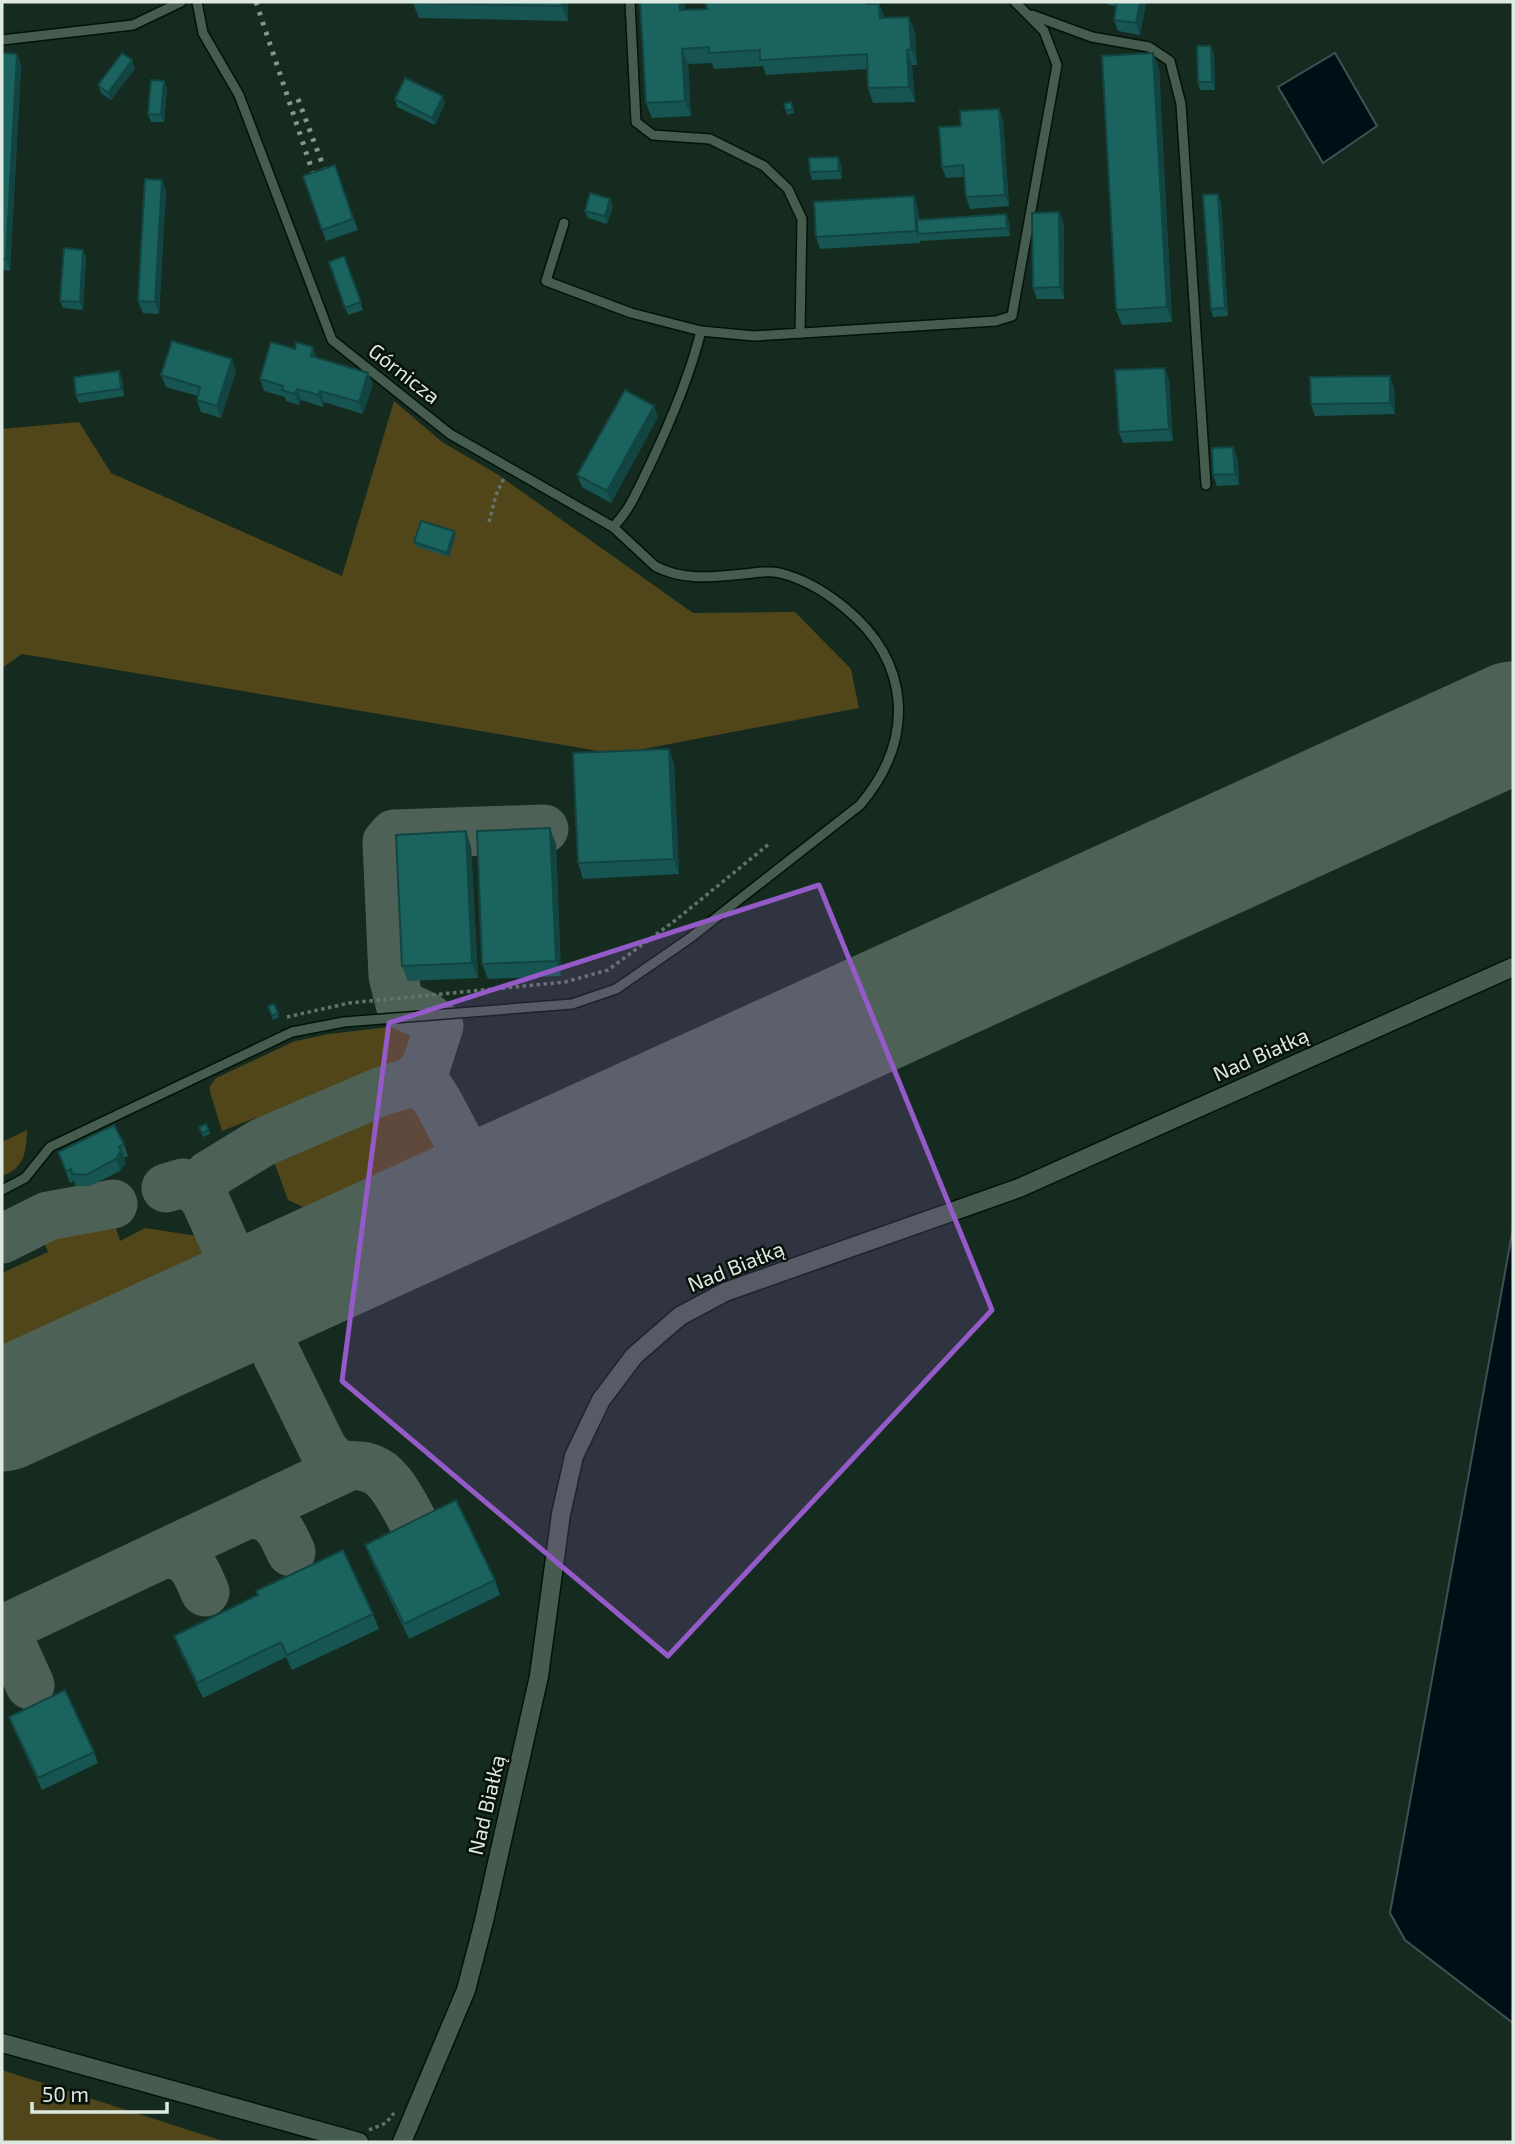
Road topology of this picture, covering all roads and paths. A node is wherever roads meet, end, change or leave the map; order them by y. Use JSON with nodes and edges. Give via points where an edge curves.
{"nodes":[{"id":1,"x":181,"y":2,"type":"edge"},
{"id":2,"x":197,"y":2,"type":"edge"},
{"id":3,"x":630,"y":2,"type":"edge"},
{"id":4,"x":1015,"y":2,"type":"edge"},
{"id":5,"x":1027,"y":13,"type":"junction"},
{"id":6,"x":2,"y":40,"type":"edge"},
{"id":7,"x":564,"y":223,"type":"dead end"},
{"id":8,"x":701,"y":331,"type":"junction"},
{"id":9,"x":800,"y":333,"type":"junction"},
{"id":10,"x":510,"y":467,"type":"junction"},
{"id":11,"x":1206,"y":485,"type":"dead end"},
{"id":12,"x":489,"y":522,"type":"dead end"},
{"id":13,"x":613,"y":527,"type":"junction"},
{"id":14,"x":769,"y":845,"type":"dead end"},
{"id":15,"x":1513,"y":967,"type":"edge"},
{"id":16,"x":287,"y":1017,"type":"dead end"},
{"id":17,"x":2,"y":1190,"type":"edge"},
{"id":18,"x":2,"y":2043,"type":"edge"},
{"id":19,"x":398,"y":2107,"type":"dead end"},
{"id":20,"x":354,"y":2140,"type":"edge"},
{"id":21,"x":402,"y":2142,"type":"edge"}],
"edges":[{"from":1,"to":6,"type":"lane","via":[[133,26]]},
{"from":2,"to":10,"type":"lane","name":"Górnicza","via":[[203,33],[239,95],[332,340],[450,434]]},
{"from":3,"to":9,"type":"lane","via":[[636,122],[653,135],[710,139],[764,166],[788,188],[802,219]]},
{"from":4,"to":5,"type":"lane"},
{"from":5,"to":9,"type":"lane","via":[[1044,31],[1057,65],[1012,316],[996,321]]},
{"from":5,"to":11,"type":"lane","via":[[1092,37],[1149,47],[1170,61],[1181,104]]},
{"from":7,"to":8,"type":"lane","via":[[546,281],[631,313]]},
{"from":8,"to":9,"type":"lane","via":[[754,336]]},
{"from":8,"to":13,"type":"lane","via":[[685,388],[663,439],[627,513]]},
{"from":10,"to":12,"type":"path"},
{"from":10,"to":13,"type":"lane","name":"Górnicza"},
{"from":13,"to":17,"type":"lane","name":"Górnicza","via":[[655,566],[672,574],[778,572],[828,595],[865,625],[886,656],[899,714],[891,757],[860,805],[690,939],[616,989],[572,1004],[344,1022],[292,1032],[50,1147],[25,1178]]},
{"from":14,"to":16,"type":"path","via":[[608,970],[565,982],[349,1003]]},
{"from":15,"to":21,"type":"street","name":"Nad Białką","via":[[1019,1188],[725,1292],[680,1316],[634,1356],[601,1400],[573,1456],[540,1676],[485,1921],[466,1990]]},
{"from":18,"to":20,"type":"street"},
{"from":19,"to":20,"type":"path","via":[[386,2123],[369,2130],[353,2126]]}]}
